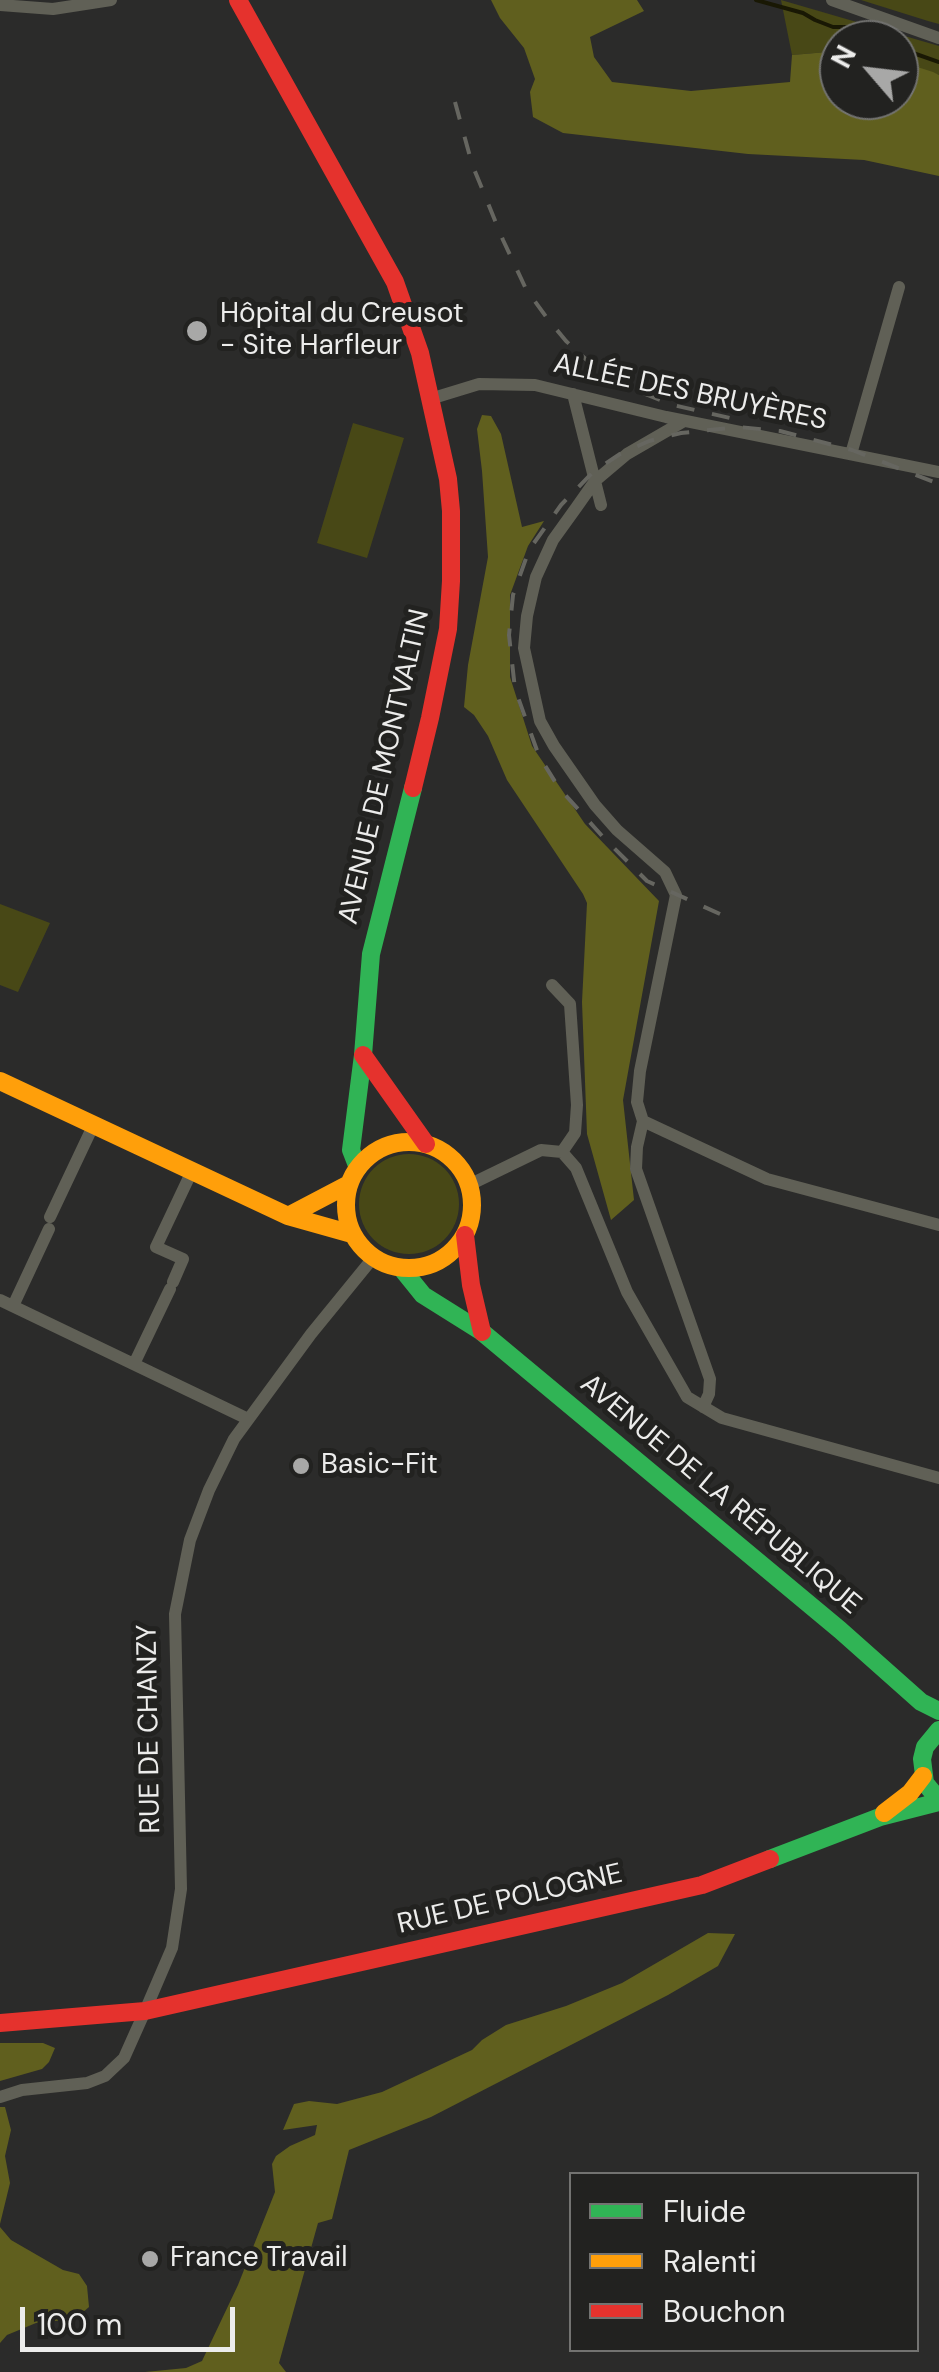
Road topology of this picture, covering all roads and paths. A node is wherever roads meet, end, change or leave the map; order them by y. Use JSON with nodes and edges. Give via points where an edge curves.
{"nodes":[{"id":1,"x":111,"y":0,"type":"edge"},
{"id":2,"x":238,"y":0,"type":"edge"},
{"id":3,"x":832,"y":0,"type":"edge"},
{"id":4,"x":0,"y":6,"type":"edge"},
{"id":5,"x":939,"y":38,"type":"edge"},
{"id":6,"x":899,"y":286,"type":"dead end"},
{"id":7,"x":573,"y":394,"type":"junction"},
{"id":8,"x":430,"y":399,"type":"junction"},
{"id":9,"x":684,"y":421,"type":"junction"},
{"id":10,"x":851,"y":454,"type":"junction"},
{"id":11,"x":939,"y":472,"type":"edge"},
{"id":12,"x":595,"y":481,"type":"junction"},
{"id":13,"x":602,"y":505,"type":"dead end"},
{"id":14,"x":552,"y":986,"type":"dead end"},
{"id":15,"x":363,"y":1054,"type":"junction"},
{"id":16,"x":0,"y":1081,"type":"edge"},
{"id":17,"x":643,"y":1120,"type":"junction"},
{"id":18,"x":94,"y":1124,"type":"junction"},
{"id":19,"x":426,"y":1144,"type":"junction"},
{"id":20,"x":562,"y":1152,"type":"junction"},
{"id":21,"x":192,"y":1170,"type":"junction"},
{"id":22,"x":353,"y":1176,"type":"junction"},
{"id":23,"x":469,"y":1186,"type":"junction"},
{"id":24,"x":288,"y":1216,"type":"junction"},
{"id":25,"x":939,"y":1225,"type":"edge"},
{"id":26,"x":352,"y":1234,"type":"junction"},
{"id":27,"x":465,"y":1235,"type":"junction"},
{"id":28,"x":373,"y":1258,"type":"junction"},
{"id":29,"x":402,"y":1269,"type":"junction"},
{"id":30,"x":6,"y":1303,"type":"edge"},
{"id":31,"x":482,"y":1332,"type":"junction"},
{"id":32,"x":134,"y":1364,"type":"junction"},
{"id":33,"x":704,"y":1407,"type":"junction"},
{"id":34,"x":248,"y":1419,"type":"junction"},
{"id":35,"x":939,"y":1478,"type":"edge"},
{"id":36,"x":920,"y":1702,"type":"junction"},
{"id":37,"x":939,"y":1711,"type":"edge"},
{"id":38,"x":935,"y":1734,"type":"edge"},
{"id":39,"x":923,"y":1776,"type":"junction"},
{"id":40,"x":939,"y":1801,"type":"edge"},
{"id":41,"x":880,"y":1817,"type":"junction"},
{"id":42,"x":145,"y":2011,"type":"junction"},
{"id":43,"x":0,"y":2023,"type":"edge"},
{"id":44,"x":0,"y":2097,"type":"edge"}],
"edges":[{"from":1,"to":4,"type":"street","via":[[52,9]]},
{"from":2,"to":8,"type":"street","name":"AVENUE DE MONTVALTIN","via":[[395,282]]},
{"from":3,"to":5,"type":"street"},
{"from":6,"to":10,"type":"street"},
{"from":7,"to":8,"type":"street","name":"ALLÉE DES BRUYÈRES","via":[[480,384]]},
{"from":7,"to":9,"type":"street","name":"ALLÉE DES BRUYÈRES"},
{"from":7,"to":12,"type":"street"},
{"from":8,"to":15,"type":"street","name":"AVENUE DE MONTVALTIN","via":[[452,510],[448,629],[371,954]]},
{"from":9,"to":10,"type":"street","name":"ALLÉE DES BRUYÈRES"},
{"from":9,"to":12,"type":"street"},
{"from":10,"to":11,"type":"street","name":"ALLÉE DES BRUYÈRES"},
{"from":12,"to":13,"type":"street"},
{"from":12,"to":17,"type":"street","via":[[553,540],[536,578],[524,648],[540,721],[554,746],[595,805],[666,872],[676,895],[640,1071]]},
{"from":14,"to":20,"type":"street","via":[[570,1004],[575,1134]]},
{"from":15,"to":19,"type":"street"},
{"from":15,"to":22,"type":"street","name":"AVENUE DE MONTVALTIN"},
{"from":16,"to":18,"type":"street"},
{"from":17,"to":25,"type":"street","via":[[767,1179]]},
{"from":17,"to":33,"type":"street","via":[[636,1169],[710,1378]]},
{"from":18,"to":21,"type":"street"},
{"from":18,"to":30,"type":"street"},
{"from":19,"to":22,"type":"street","via":[[388,1145]]},
{"from":19,"to":23,"type":"street","via":[[445,1152]]},
{"from":20,"to":23,"type":"street","via":[[541,1150]]},
{"from":20,"to":33,"type":"street","via":[[576,1168],[627,1292],[688,1398]]},
{"from":21,"to":24,"type":"street"},
{"from":21,"to":32,"type":"street","via":[[156,1246],[183,1260]]},
{"from":22,"to":24,"type":"street"},
{"from":22,"to":26,"type":"street","via":[[345,1201]]},
{"from":23,"to":27,"type":"street"},
{"from":24,"to":26,"type":"street"},
{"from":26,"to":28,"type":"street"},
{"from":27,"to":29,"type":"street","via":[[439,1261]]},
{"from":27,"to":31,"type":"street"},
{"from":28,"to":29,"type":"street"},
{"from":28,"to":34,"type":"street","name":"RUE DE CHANZY"},
{"from":29,"to":31,"type":"street","name":"AVENUE DE LA RÉPUBLIQUE","via":[[423,1296]]},
{"from":30,"to":32,"type":"street"},
{"from":31,"to":36,"type":"street","name":"AVENUE DE LA RÉPUBLIQUE"},
{"from":32,"to":34,"type":"street"},
{"from":33,"to":35,"type":"street","via":[[722,1418]]},
{"from":34,"to":42,"type":"street","name":"RUE DE CHANZY","via":[[202,1506],[174,1614],[181,1890],[172,1948]]},
{"from":36,"to":37,"type":"street","name":"AVENUE DE LA RÉPUBLIQUE"},
{"from":36,"to":38,"type":"street","name":"AVENUE DE LA RÉPUBLIQUE"},
{"from":38,"to":39,"type":"street","via":[[922,1759]]},
{"from":39,"to":40,"type":"street"},
{"from":39,"to":41,"type":"street","name":"RUE DE POLOGNE"},
{"from":40,"to":41,"type":"street","name":"RUE DE POLOGNE"},
{"from":41,"to":42,"type":"street","name":"RUE DE POLOGNE","via":[[702,1885]]},
{"from":42,"to":43,"type":"street"},
{"from":42,"to":44,"type":"street","name":"RUE DE CHANZY","via":[[124,2058],[105,2076]]}]}
